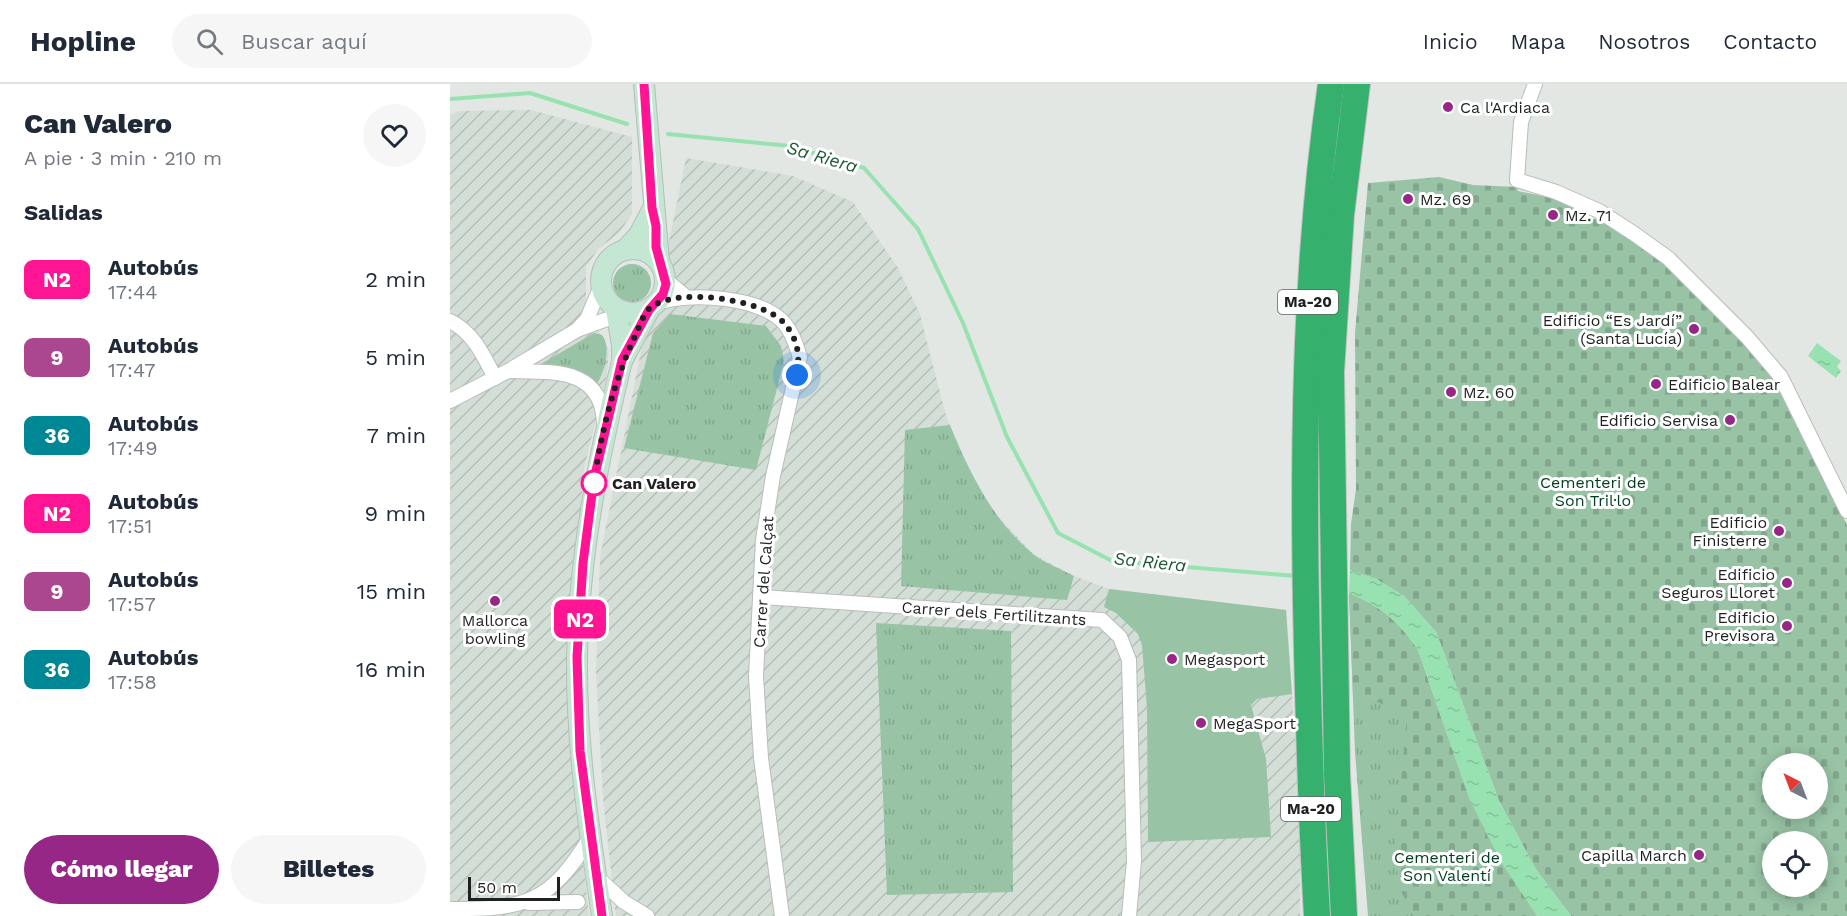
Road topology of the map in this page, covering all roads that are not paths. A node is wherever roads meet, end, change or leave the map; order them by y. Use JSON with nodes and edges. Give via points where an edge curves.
{"nodes":[{"id":1,"x":644,"y":84,"type":"edge"},
{"id":2,"x":1331,"y":84,"type":"edge"},
{"id":3,"x":1357,"y":84,"type":"edge"},
{"id":4,"x":1535,"y":84,"type":"edge"},
{"id":5,"x":652,"y":208,"type":"junction"},
{"id":6,"x":625,"y":250,"type":"junction"},
{"id":7,"x":662,"y":270,"type":"junction"},
{"id":8,"x":601,"y":286,"type":"junction"},
{"id":9,"x":686,"y":296,"type":"junction"},
{"id":10,"x":653,"y":306,"type":"junction"},
{"id":11,"x":619,"y":312,"type":"junction"},
{"id":12,"x":450,"y":321,"type":"edge"},
{"id":13,"x":577,"y":330,"type":"junction"},
{"id":14,"x":622,"y":360,"type":"junction"},
{"id":15,"x":508,"y":371,"type":"junction"},
{"id":16,"x":495,"y":378,"type":"junction"},
{"id":17,"x":450,"y":401,"type":"edge"},
{"id":18,"x":604,"y":434,"type":"junction"},
{"id":19,"x":1847,"y":512,"type":"edge"},
{"id":20,"x":761,"y":597,"type":"junction"},
{"id":21,"x":591,"y":836,"type":"junction"},
{"id":22,"x":1341,"y":866,"type":"junction"},
{"id":23,"x":597,"y":877,"type":"junction"},
{"id":24,"x":578,"y":902,"type":"dead end"},
{"id":25,"x":521,"y":903,"type":"junction"},
{"id":26,"x":450,"y":909,"type":"edge"},
{"id":27,"x":476,"y":909,"type":"junction"},
{"id":28,"x":504,"y":916,"type":"edge"},
{"id":29,"x":602,"y":916,"type":"edge"},
{"id":30,"x":647,"y":916,"type":"edge"},
{"id":31,"x":782,"y":916,"type":"edge"},
{"id":32,"x":1129,"y":916,"type":"edge"},
{"id":33,"x":1317,"y":916,"type":"edge"},
{"id":34,"x":1344,"y":916,"type":"edge"},
{"id":35,"x":1353,"y":916,"type":"edge"}],
"edges":[{"from":1,"to":5,"type":"street"},
{"from":2,"to":33,"type":"highway","number":"Ma-20","via":[[1319,172],[1305,376],[1308,702]]},
{"from":3,"to":22,"type":"highway","number":"Ma-20","via":[[1341,215],[1332,341]]},
{"from":4,"to":19,"type":"street","via":[[1521,122],[1517,180],[1599,211],[1633,233],[1668,258],[1747,337],[1781,376]]},
{"from":5,"to":6,"type":"street","via":[[639,235]]},
{"from":5,"to":7,"type":"street"},
{"from":6,"to":7,"type":"street","via":[[644,250]]},
{"from":6,"to":8,"type":"street","via":[[606,262]]},
{"from":7,"to":9,"type":"street"},
{"from":7,"to":10,"type":"street","via":[[663,294]]},
{"from":8,"to":11,"type":"street"},
{"from":8,"to":13,"type":"street","via":[[587,318]]},
{"from":9,"to":10,"type":"street"},
{"from":9,"to":20,"type":"street","name":"Carrer del Calçat","via":[[752,304],[768,311],[784,322],[800,357],[773,476]]},
{"from":10,"to":11,"type":"street","via":[[641,313]]},
{"from":10,"to":14,"type":"street"},
{"from":11,"to":13,"type":"street"},
{"from":11,"to":14,"type":"street"},
{"from":12,"to":16,"type":"street","via":[[478,345]]},
{"from":13,"to":15,"type":"street"},
{"from":14,"to":18,"type":"street"},
{"from":15,"to":16,"type":"street"},
{"from":15,"to":18,"type":"street","via":[[564,373],[584,381],[602,410]]},
{"from":16,"to":17,"type":"street"},
{"from":18,"to":21,"type":"street","via":[[583,563],[577,657],[580,751]]},
{"from":20,"to":31,"type":"street","name":"Carrer del Calçat","via":[[756,676],[760,758]]},
{"from":20,"to":32,"type":"street","name":"Carrer dels Fertilitzants","via":[[1102,620],[1120,637],[1129,660],[1134,861]]},
{"from":21,"to":23,"type":"street"},
{"from":21,"to":25,"type":"street","via":[[570,870],[542,896]]},
{"from":22,"to":34,"type":"highway","number":"Ma-20"},
{"from":22,"to":35,"type":"highway"},
{"from":23,"to":29,"type":"street"},
{"from":23,"to":30,"type":"street","via":[[624,902]]},
{"from":24,"to":25,"type":"street"},
{"from":25,"to":27,"type":"street"},
{"from":26,"to":27,"type":"street"},
{"from":27,"to":28,"type":"street"}]}
